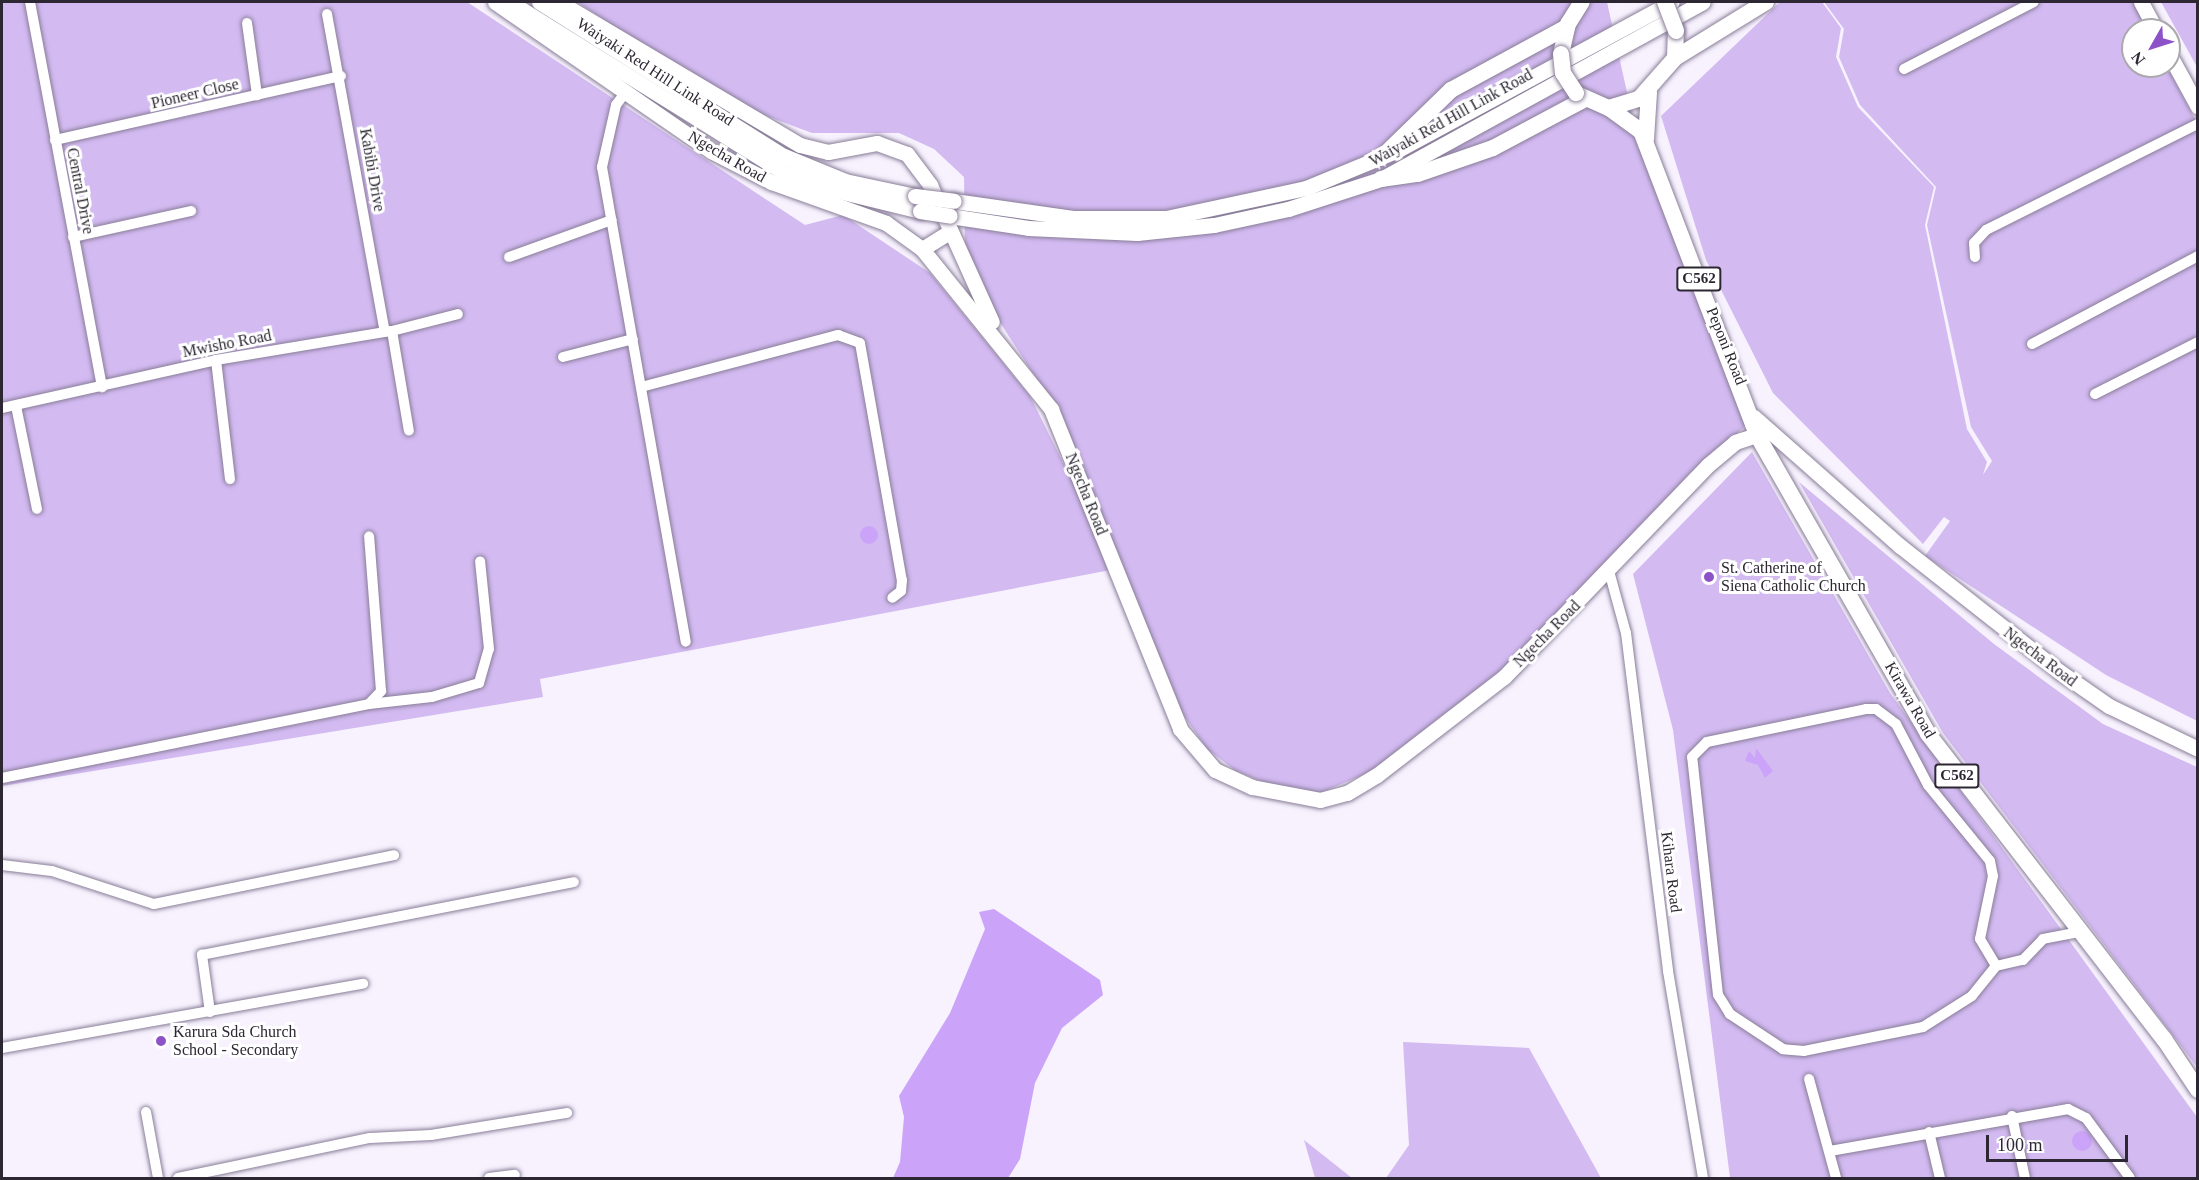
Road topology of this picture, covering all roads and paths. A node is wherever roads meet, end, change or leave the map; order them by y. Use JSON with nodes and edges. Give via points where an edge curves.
{"nodes":[{"id":1,"x":30,"y":2,"type":"edge"},
{"id":2,"x":495,"y":2,"type":"edge"},
{"id":3,"x":510,"y":2,"type":"edge"},
{"id":4,"x":539,"y":2,"type":"edge"},
{"id":5,"x":560,"y":2,"type":"edge"},
{"id":6,"x":1582,"y":2,"type":"edge"},
{"id":7,"x":1665,"y":2,"type":"edge"},
{"id":8,"x":1672,"y":2,"type":"edge"},
{"id":9,"x":1703,"y":2,"type":"edge"},
{"id":10,"x":1766,"y":2,"type":"edge"},
{"id":11,"x":2034,"y":2,"type":"edge"},
{"id":12,"x":2141,"y":2,"type":"edge"},
{"id":13,"x":327,"y":14,"type":"dead end"},
{"id":14,"x":2150,"y":18,"type":"edge"},
{"id":15,"x":247,"y":23,"type":"dead end"},
{"id":16,"x":1567,"y":27,"type":"junction"},
{"id":17,"x":1676,"y":58,"type":"junction"},
{"id":18,"x":1904,"y":69,"type":"dead end"},
{"id":19,"x":341,"y":76,"type":"junction"},
{"id":20,"x":2181,"y":76,"type":"edge"},
{"id":21,"x":1649,"y":92,"type":"junction"},
{"id":22,"x":626,"y":93,"type":"junction"},
{"id":23,"x":257,"y":95,"type":"junction"},
{"id":24,"x":1581,"y":96,"type":"junction"},
{"id":25,"x":2198,"y":107,"type":"edge"},
{"id":26,"x":1609,"y":108,"type":"junction"},
{"id":27,"x":2198,"y":124,"type":"edge"},
{"id":28,"x":55,"y":140,"type":"junction"},
{"id":29,"x":1646,"y":140,"type":"junction"},
{"id":30,"x":1381,"y":158,"type":"junction"},
{"id":31,"x":783,"y":163,"type":"junction"},
{"id":32,"x":1381,"y":179,"type":"junction"},
{"id":33,"x":952,"y":209,"type":"junction"},
{"id":34,"x":191,"y":211,"type":"dead end"},
{"id":35,"x":612,"y":220,"type":"junction"},
{"id":36,"x":948,"y":233,"type":"junction"},
{"id":37,"x":73,"y":237,"type":"junction"},
{"id":38,"x":922,"y":249,"type":"junction"},
{"id":39,"x":2198,"y":256,"type":"edge"},
{"id":40,"x":508,"y":257,"type":"dead end"},
{"id":41,"x":1975,"y":257,"type":"dead end"},
{"id":42,"x":458,"y":314,"type":"dead end"},
{"id":43,"x":388,"y":331,"type":"junction"},
{"id":44,"x":633,"y":339,"type":"junction"},
{"id":45,"x":2198,"y":342,"type":"edge"},
{"id":46,"x":2032,"y":344,"type":"dead end"},
{"id":47,"x":1009,"y":350,"type":"junction"},
{"id":48,"x":563,"y":357,"type":"dead end"},
{"id":49,"x":216,"y":360,"type":"junction"},
{"id":50,"x":645,"y":386,"type":"junction"},
{"id":51,"x":102,"y":387,"type":"junction"},
{"id":52,"x":2095,"y":394,"type":"dead end"},
{"id":53,"x":16,"y":406,"type":"junction"},
{"id":54,"x":2,"y":408,"type":"edge"},
{"id":55,"x":1754,"y":417,"type":"junction"},
{"id":56,"x":409,"y":431,"type":"dead end"},
{"id":57,"x":1757,"y":435,"type":"junction"},
{"id":58,"x":230,"y":479,"type":"dead end"},
{"id":59,"x":37,"y":509,"type":"dead end"},
{"id":60,"x":369,"y":536,"type":"dead end"},
{"id":61,"x":480,"y":561,"type":"dead end"},
{"id":62,"x":1609,"y":571,"type":"junction"},
{"id":63,"x":892,"y":598,"type":"dead end"},
{"id":64,"x":686,"y":642,"type":"dead end"},
{"id":65,"x":369,"y":704,"type":"junction"},
{"id":66,"x":2198,"y":749,"type":"edge"},
{"id":67,"x":2,"y":778,"type":"edge"},
{"id":68,"x":394,"y":855,"type":"dead end"},
{"id":69,"x":2,"y":865,"type":"edge"},
{"id":70,"x":574,"y":882,"type":"dead end"},
{"id":71,"x":2080,"y":932,"type":"junction"},
{"id":72,"x":1996,"y":966,"type":"junction"},
{"id":73,"x":363,"y":984,"type":"dead end"},
{"id":74,"x":210,"y":1012,"type":"junction"},
{"id":75,"x":2,"y":1048,"type":"edge"},
{"id":76,"x":1809,"y":1079,"type":"dead end"},
{"id":77,"x":2198,"y":1090,"type":"edge"},
{"id":78,"x":146,"y":1112,"type":"dead end"},
{"id":79,"x":567,"y":1113,"type":"dead end"},
{"id":80,"x":2012,"y":1116,"type":"junction"},
{"id":81,"x":1929,"y":1132,"type":"junction"},
{"id":82,"x":1830,"y":1151,"type":"junction"},
{"id":83,"x":515,"y":1175,"type":"dead end"},
{"id":84,"x":158,"y":1179,"type":"edge"},
{"id":85,"x":178,"y":1179,"type":"edge"},
{"id":86,"x":489,"y":1179,"type":"edge"},
{"id":87,"x":1703,"y":1179,"type":"edge"},
{"id":88,"x":1836,"y":1179,"type":"edge"},
{"id":89,"x":1940,"y":1179,"type":"edge"},
{"id":90,"x":2025,"y":1179,"type":"edge"},
{"id":91,"x":2130,"y":1179,"type":"edge"}],
"edges":[{"from":1,"to":28,"type":"street","name":"Central Drive"},
{"from":2,"to":22,"type":"main road","name":"Ngecha Road"},
{"from":3,"to":31,"type":"main road","name":"Waiyaki Red Hill Link Road"},
{"from":4,"to":31,"type":"main road","name":"Waiyaki Red Hill Link Road"},
{"from":5,"to":36,"type":"main road","name":"Ngecha Road","via":[[800,145],[828,152],[863,143],[899,150],[923,172]]},
{"from":6,"to":16,"type":"main road"},
{"from":7,"to":17,"type":"main road","bridge":true,"via":[[1676,32]]},
{"from":8,"to":30,"type":"main road","name":"Waiyaki Red Hill Link Road"},
{"from":9,"to":32,"type":"main road","name":"Waiyaki Red Hill Link Road"},
{"from":10,"to":17,"type":"main road"},
{"from":11,"to":18,"type":"street"},
{"from":12,"to":14,"type":"main road"},
{"from":13,"to":19,"type":"street","name":"Kabibi Drive"},
{"from":15,"to":23,"type":"street"},
{"from":16,"to":24,"type":"main road","bridge":true,"via":[[1561,54],[1563,73]]},
{"from":16,"to":30,"type":"main road","via":[[1451,90]]},
{"from":17,"to":21,"type":"main road"},
{"from":19,"to":23,"type":"street","name":"Pioneer Close"},
{"from":19,"to":43,"type":"street","name":"Kabibi Drive"},
{"from":20,"to":25,"type":"main road"},
{"from":21,"to":26,"type":"main road"},
{"from":21,"to":29,"type":"main road","name":"Peponi Road","number":"C562"},
{"from":22,"to":35,"type":"street","via":[[616,105],[602,158]]},
{"from":22,"to":38,"type":"main road","name":"Ngecha Road","via":[[757,175],[886,224]]},
{"from":23,"to":28,"type":"street","name":"Pioneer Close"},
{"from":24,"to":26,"type":"main road","name":"Peponi Road"},
{"from":24,"to":32,"type":"main road","via":[[1493,148],[1418,174]]},
{"from":26,"to":29,"type":"main road","name":"Peponi Road","number":"C562","via":[[1633,123]]},
{"from":27,"to":41,"type":"street","via":[[1986,230],[1974,243]]},
{"from":28,"to":37,"type":"street","name":"Central Drive"},
{"from":29,"to":55,"type":"main road","name":"Peponi Road","number":"C562"},
{"from":30,"to":33,"type":"main road","name":"Waiyaki Red Hill Link Road","via":[[1306,188],[1166,218],[1074,218]]},
{"from":31,"to":33,"type":"main road","bridge":true},
{"from":31,"to":33,"type":"main road","bridge":true,"via":[[826,188],[920,211]]},
{"from":32,"to":33,"type":"main road","name":"Waiyaki Red Hill Link Road","via":[[1242,221],[1160,231],[1028,228]]},
{"from":34,"to":37,"type":"street"},
{"from":35,"to":40,"type":"street"},
{"from":35,"to":44,"type":"street"},
{"from":36,"to":38,"type":"main road"},
{"from":36,"to":47,"type":"main road","name":"Ngecha Road"},
{"from":37,"to":51,"type":"street","name":"Central Drive"},
{"from":38,"to":47,"type":"main road","name":"Ngecha Road"},
{"from":39,"to":46,"type":"street"},
{"from":42,"to":43,"type":"street","name":"Mwisho Road"},
{"from":43,"to":49,"type":"street","name":"Mwisho Road"},
{"from":43,"to":56,"type":"street","name":"Kabibi Drive"},
{"from":44,"to":48,"type":"street"},
{"from":44,"to":50,"type":"street"},
{"from":45,"to":52,"type":"street"},
{"from":47,"to":62,"type":"main road","name":"Ngecha Road","via":[[1061,432],[1180,729],[1215,770],[1252,787],[1320,800],[1357,788],[1504,677]]},
{"from":49,"to":51,"type":"street","name":"Mwisho Road"},
{"from":49,"to":58,"type":"street"},
{"from":50,"to":63,"type":"street","via":[[838,335],[860,343],[902,580],[901,591]]},
{"from":50,"to":64,"type":"street"},
{"from":51,"to":53,"type":"street","name":"Mwisho Road"},
{"from":53,"to":54,"type":"street","name":"Mwisho Road"},
{"from":53,"to":59,"type":"street"},
{"from":55,"to":57,"type":"main road"},
{"from":55,"to":66,"type":"main road","name":"Ngecha Road","via":[[1900,546],[2043,660],[2109,706]]},
{"from":57,"to":62,"type":"main road","name":"Ngecha Road","via":[[1736,442],[1708,465]]},
{"from":57,"to":71,"type":"main road","name":"Kirawa Road","number":"C562","via":[[1928,734]]},
{"from":60,"to":65,"type":"street","via":[[381,692]]},
{"from":61,"to":65,"type":"street","via":[[489,649],[479,683],[432,697]]},
{"from":62,"to":87,"type":"street","name":"Kihara Road","via":[[1626,633],[1668,971]]},
{"from":65,"to":67,"type":"street"},
{"from":68,"to":69,"type":"street","via":[[154,904],[52,871]]},
{"from":70,"to":74,"type":"street","via":[[202,955]]},
{"from":71,"to":72,"type":"street","via":[[2043,939],[2024,960]]},
{"from":71,"to":77,"type":"main road","name":"Kirawa Road","number":"C562"},
{"from":72,"to":72,"type":"street","via":[[1972,996],[1923,1027],[1798,1051],[1773,1046],[1748,1028],[1718,995],[1692,776],[1698,748],[1866,709],[1887,716],[1928,785],[1990,861],[1993,876],[1980,939]]},
{"from":73,"to":74,"type":"street"},
{"from":74,"to":75,"type":"street"},
{"from":76,"to":82,"type":"street"},
{"from":78,"to":84,"type":"street"},
{"from":79,"to":85,"type":"street","via":[[431,1135],[377,1136]]},
{"from":80,"to":81,"type":"street"},
{"from":80,"to":90,"type":"street"},
{"from":80,"to":91,"type":"street","via":[[2054,1108],[2079,1113]]},
{"from":81,"to":82,"type":"street"},
{"from":81,"to":89,"type":"street"},
{"from":82,"to":88,"type":"street"},
{"from":83,"to":86,"type":"street"}]}
